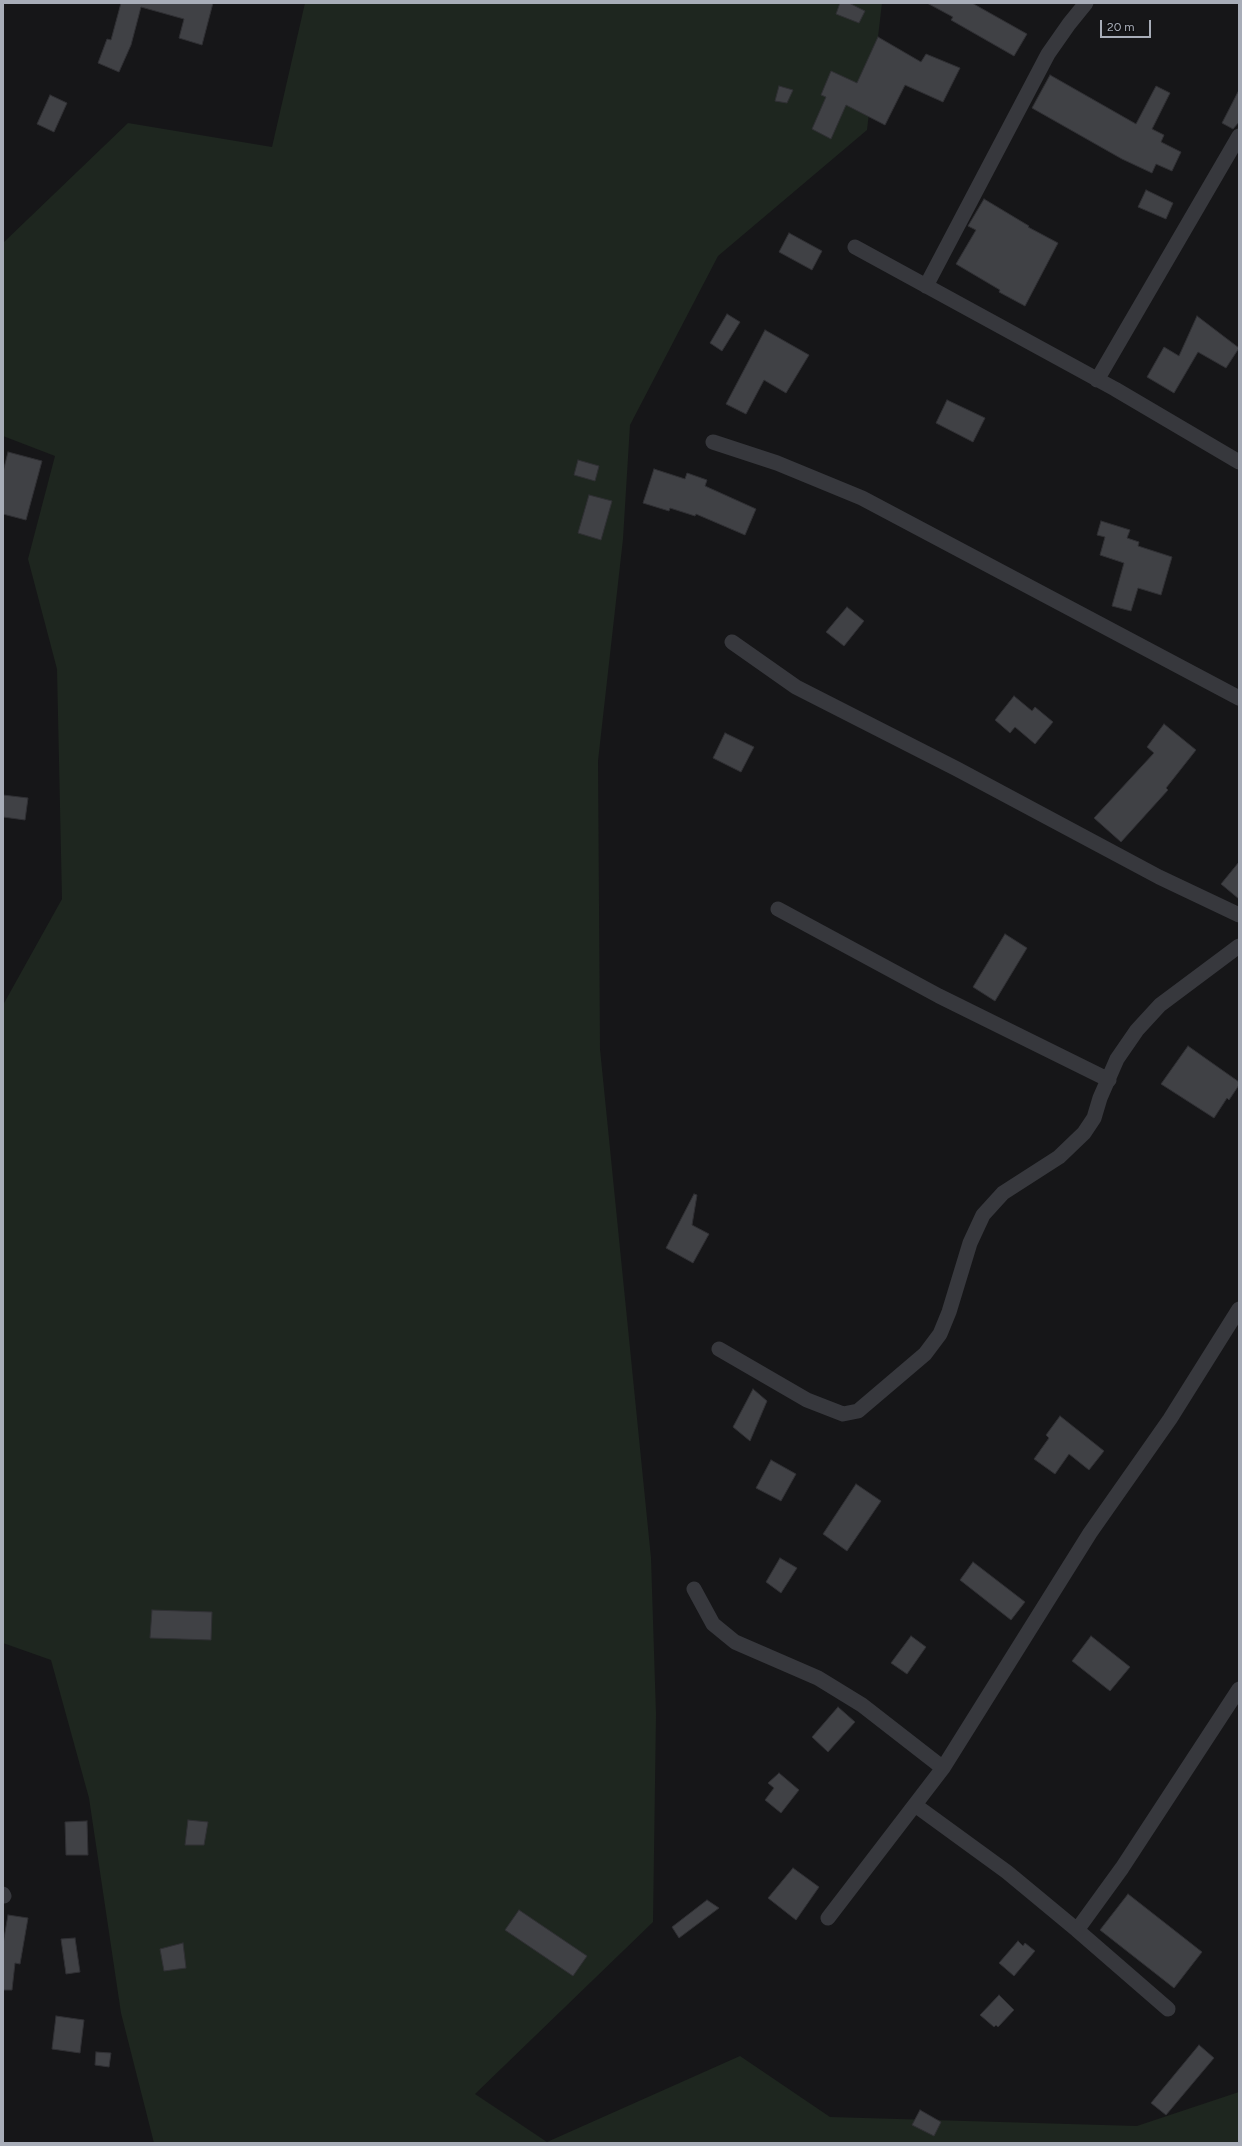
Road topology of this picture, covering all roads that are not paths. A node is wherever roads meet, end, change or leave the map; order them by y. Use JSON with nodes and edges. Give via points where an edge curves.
{"nodes":[{"id":1,"x":1086,"y":3,"type":"edge"},
{"id":2,"x":1239,"y":136,"type":"edge"},
{"id":3,"x":854,"y":247,"type":"dead end"},
{"id":4,"x":926,"y":286,"type":"junction"},
{"id":5,"x":1097,"y":380,"type":"junction"},
{"id":6,"x":713,"y":442,"type":"dead end"},
{"id":7,"x":1239,"y":462,"type":"edge"},
{"id":8,"x":732,"y":642,"type":"dead end"},
{"id":9,"x":1239,"y":698,"type":"edge"},
{"id":10,"x":778,"y":909,"type":"dead end"},
{"id":11,"x":1239,"y":915,"type":"edge"},
{"id":12,"x":1239,"y":946,"type":"edge"},
{"id":13,"x":1109,"y":1080,"type":"junction"},
{"id":14,"x":1239,"y":1309,"type":"edge"},
{"id":15,"x":719,"y":1349,"type":"dead end"},
{"id":16,"x":694,"y":1589,"type":"dead end"},
{"id":17,"x":1239,"y":1689,"type":"edge"},
{"id":18,"x":943,"y":1768,"type":"junction"},
{"id":19,"x":915,"y":1805,"type":"junction"},
{"id":20,"x":828,"y":1918,"type":"dead end"},
{"id":21,"x":1078,"y":1930,"type":"junction"},
{"id":22,"x":1168,"y":2009,"type":"dead end"}],
"edges":[{"from":1,"to":4,"type":"street","via":[[1048,54]]},
{"from":2,"to":5,"type":"street"},
{"from":3,"to":4,"type":"street"},
{"from":4,"to":5,"type":"street"},
{"from":5,"to":7,"type":"street"},
{"from":6,"to":9,"type":"street","via":[[777,462],[862,498]]},
{"from":8,"to":11,"type":"street","via":[[796,687],[1158,877]]},
{"from":10,"to":13,"type":"street","via":[[938,996]]},
{"from":12,"to":13,"type":"street","via":[[1160,1005],[1133,1036],[1118,1059]]},
{"from":13,"to":15,"type":"street","via":[[1094,1118],[1084,1133],[1059,1157],[1003,1193],[983,1215],[970,1243],[940,1334],[925,1354],[858,1411],[843,1414],[807,1400]]},
{"from":14,"to":18,"type":"street","via":[[1170,1419],[1090,1533]]},
{"from":16,"to":18,"type":"street","via":[[713,1624],[734,1642],[818,1678],[862,1705]]},
{"from":17,"to":21,"type":"street","via":[[1122,1868]]},
{"from":18,"to":19,"type":"street"},
{"from":19,"to":20,"type":"street"},
{"from":19,"to":21,"type":"street","via":[[1007,1872]]},
{"from":21,"to":22,"type":"street"}]}
